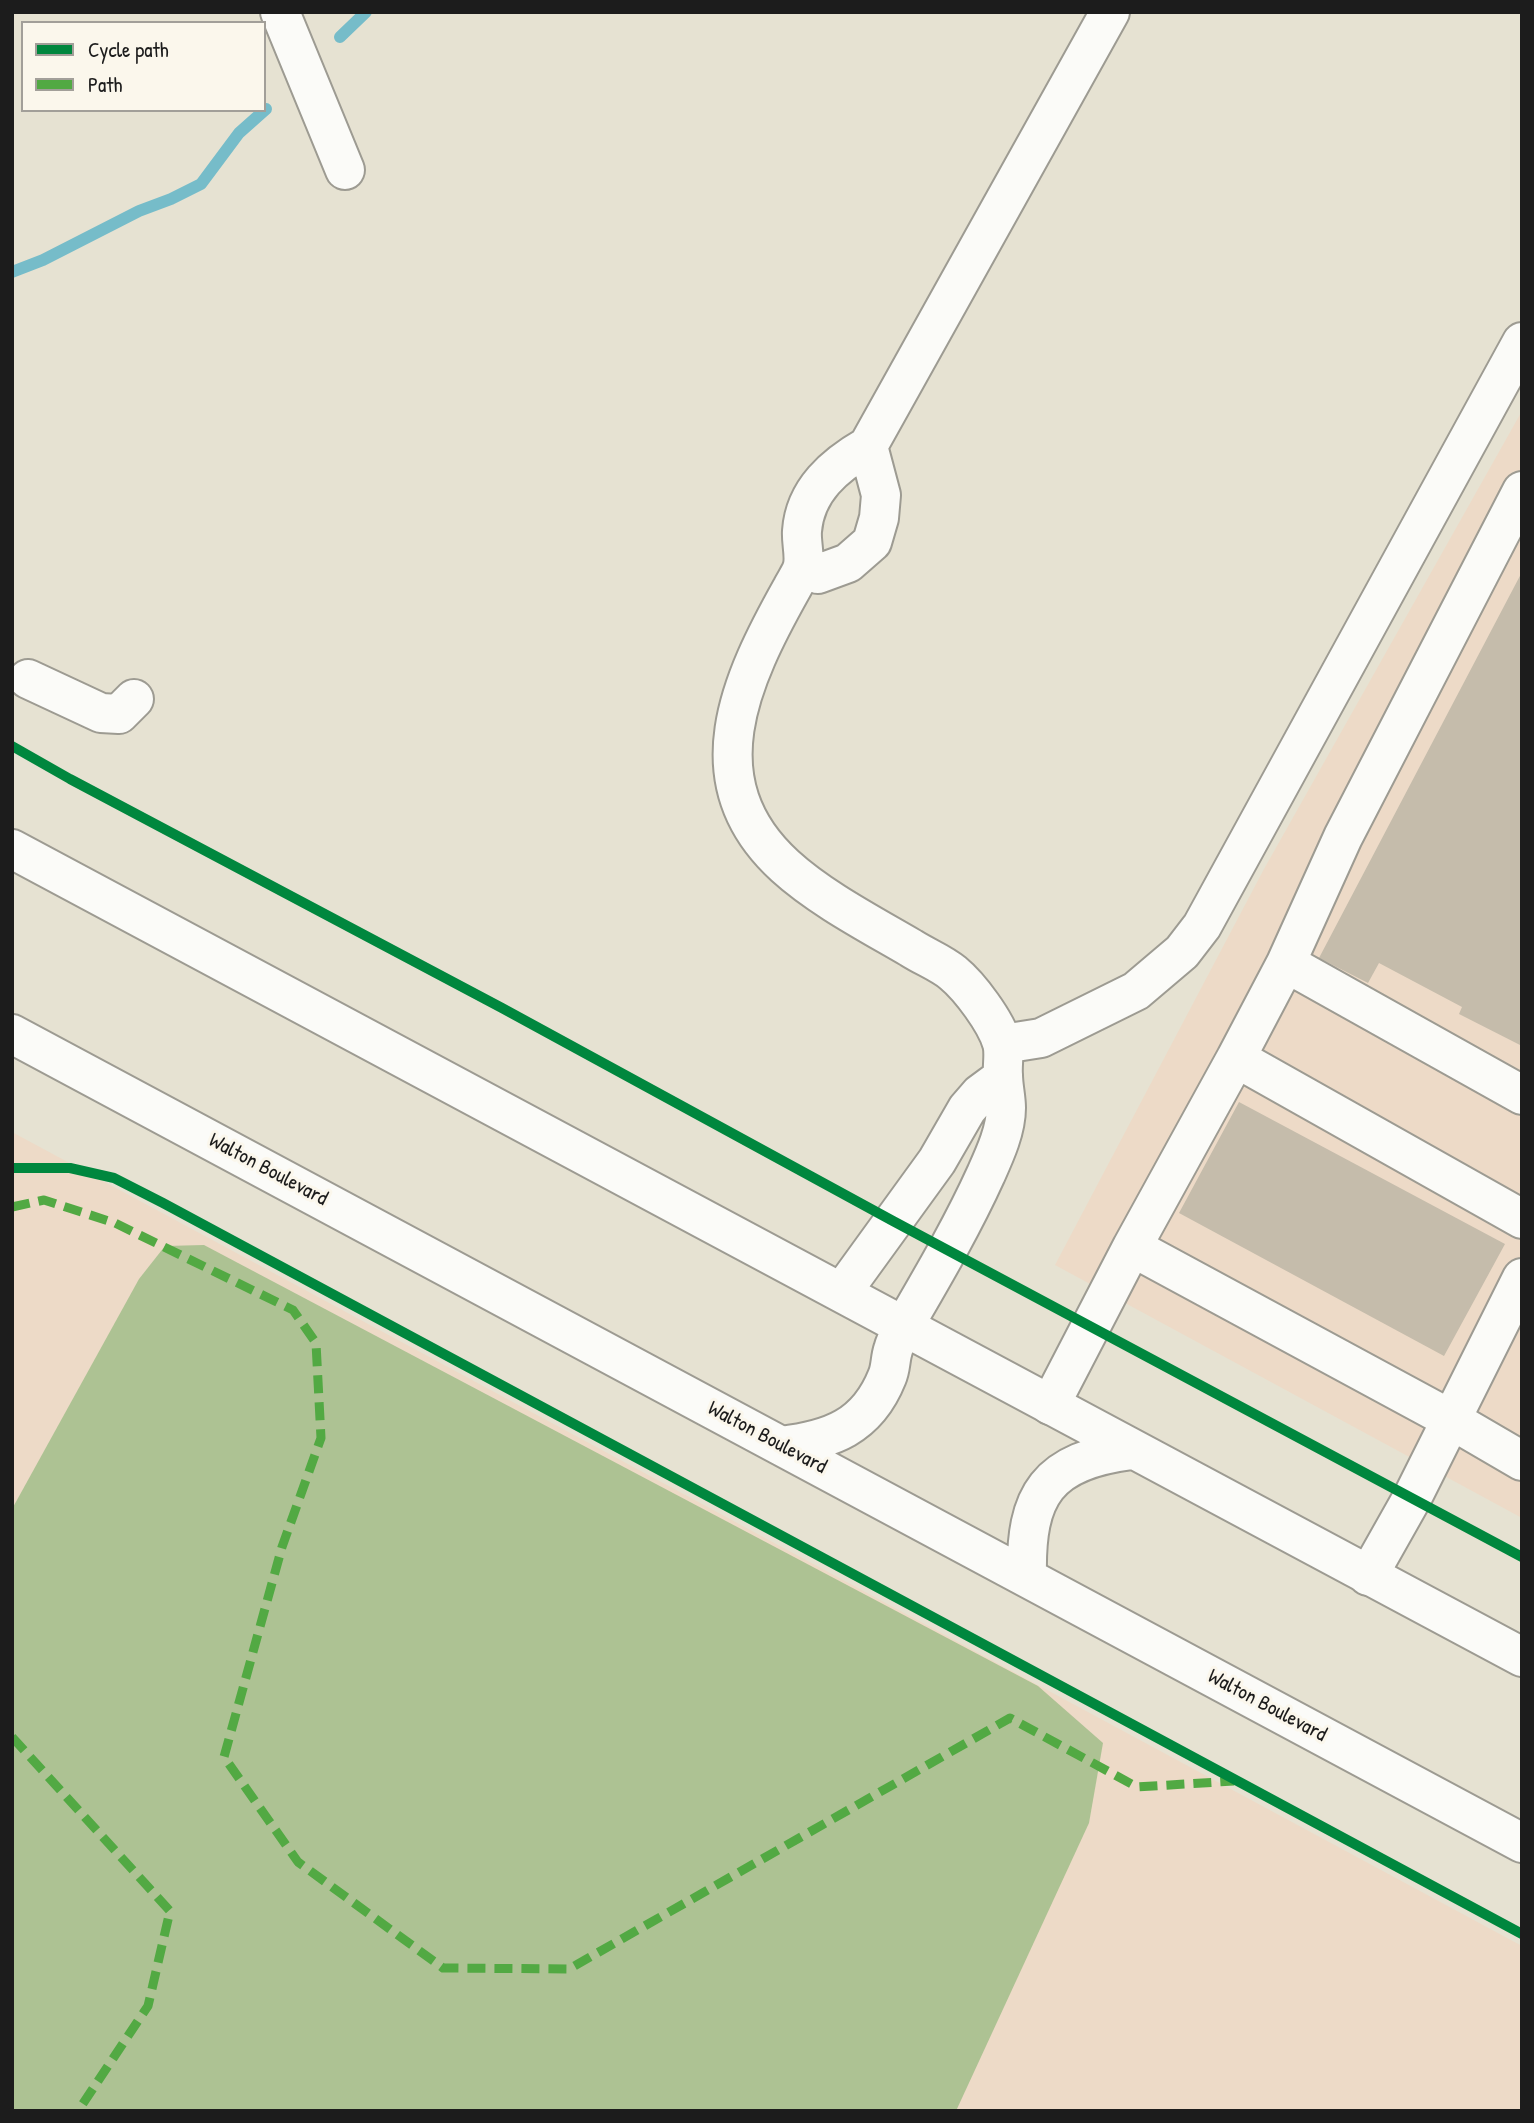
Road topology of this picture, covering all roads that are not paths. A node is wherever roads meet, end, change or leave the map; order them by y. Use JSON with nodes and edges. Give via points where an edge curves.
{"nodes":[{"id":1,"x":280,"y":12,"type":"edge"},
{"id":2,"x":1110,"y":12,"type":"edge"},
{"id":3,"x":345,"y":170,"type":"dead end"},
{"id":4,"x":1522,"y":342,"type":"edge"},
{"id":5,"x":868,"y":446,"type":"junction"},
{"id":6,"x":1522,"y":491,"type":"edge"},
{"id":7,"x":803,"y":568,"type":"junction"},
{"id":8,"x":18,"y":685,"type":"edge"},
{"id":9,"x":134,"y":699,"type":"dead end"},
{"id":10,"x":12,"y":849,"type":"edge"},
{"id":11,"x":1286,"y":963,"type":"junction"},
{"id":12,"x":12,"y":1034,"type":"edge"},
{"id":13,"x":1236,"y":1058,"type":"junction"},
{"id":14,"x":1003,"y":1061,"type":"junction"},
{"id":15,"x":1522,"y":1095,"type":"edge"},
{"id":16,"x":1522,"y":1219,"type":"edge"},
{"id":17,"x":1132,"y":1247,"type":"junction"},
{"id":18,"x":1522,"y":1278,"type":"edge"},
{"id":19,"x":842,"y":1292,"type":"junction"},
{"id":20,"x":904,"y":1326,"type":"junction"},
{"id":21,"x":1050,"y":1405,"type":"junction"},
{"id":22,"x":1450,"y":1419,"type":"junction"},
{"id":23,"x":781,"y":1446,"type":"junction"},
{"id":24,"x":1132,"y":1450,"type":"junction"},
{"id":25,"x":1522,"y":1461,"type":"edge"},
{"id":26,"x":1368,"y":1576,"type":"junction"},
{"id":27,"x":1027,"y":1577,"type":"junction"},
{"id":28,"x":1522,"y":1657,"type":"edge"},
{"id":29,"x":1522,"y":1843,"type":"edge"}],
"edges":[{"from":1,"to":3,"type":"main road"},
{"from":2,"to":5,"type":"main road"},
{"from":4,"to":14,"type":"main road","via":[[1202,926],[1182,952],[1136,991]]},
{"from":5,"to":7,"type":"main road","via":[[842,461],[813,496],[802,530]]},
{"from":5,"to":7,"type":"main road","via":[[881,495],[872,541],[848,564],[818,573]]},
{"from":6,"to":11,"type":"main road","via":[[1343,837]]},
{"from":7,"to":14,"type":"main road","via":[[768,631],[738,708],[732,738],[739,801],[757,836],[785,867],[953,973],[991,1021]]},
{"from":8,"to":9,"type":"main road","via":[[101,713],[119,714]]},
{"from":10,"to":19,"type":"main road"},
{"from":11,"to":13,"type":"main road"},
{"from":11,"to":15,"type":"main road"},
{"from":12,"to":23,"type":"main road","name":"Walton Boulevard"},
{"from":13,"to":16,"type":"main road"},
{"from":13,"to":17,"type":"main road"},
{"from":14,"to":19,"type":"main road"},
{"from":14,"to":20,"type":"main road","via":[[1006,1109],[998,1146],[954,1240]]},
{"from":17,"to":21,"type":"main road"},
{"from":17,"to":22,"type":"main road"},
{"from":18,"to":22,"type":"main road"},
{"from":19,"to":20,"type":"main road"},
{"from":20,"to":21,"type":"main road"},
{"from":20,"to":23,"type":"main road","via":[[888,1374],[861,1417],[838,1434]]},
{"from":21,"to":24,"type":"main road"},
{"from":22,"to":25,"type":"main road"},
{"from":22,"to":26,"type":"main road"},
{"from":23,"to":27,"type":"main road","name":"Walton Boulevard"},
{"from":24,"to":26,"type":"main road"},
{"from":24,"to":27,"type":"main road","via":[[1084,1461],[1047,1486],[1035,1504],[1028,1529]]},
{"from":26,"to":28,"type":"main road"},
{"from":27,"to":29,"type":"main road","name":"Walton Boulevard"}]}
